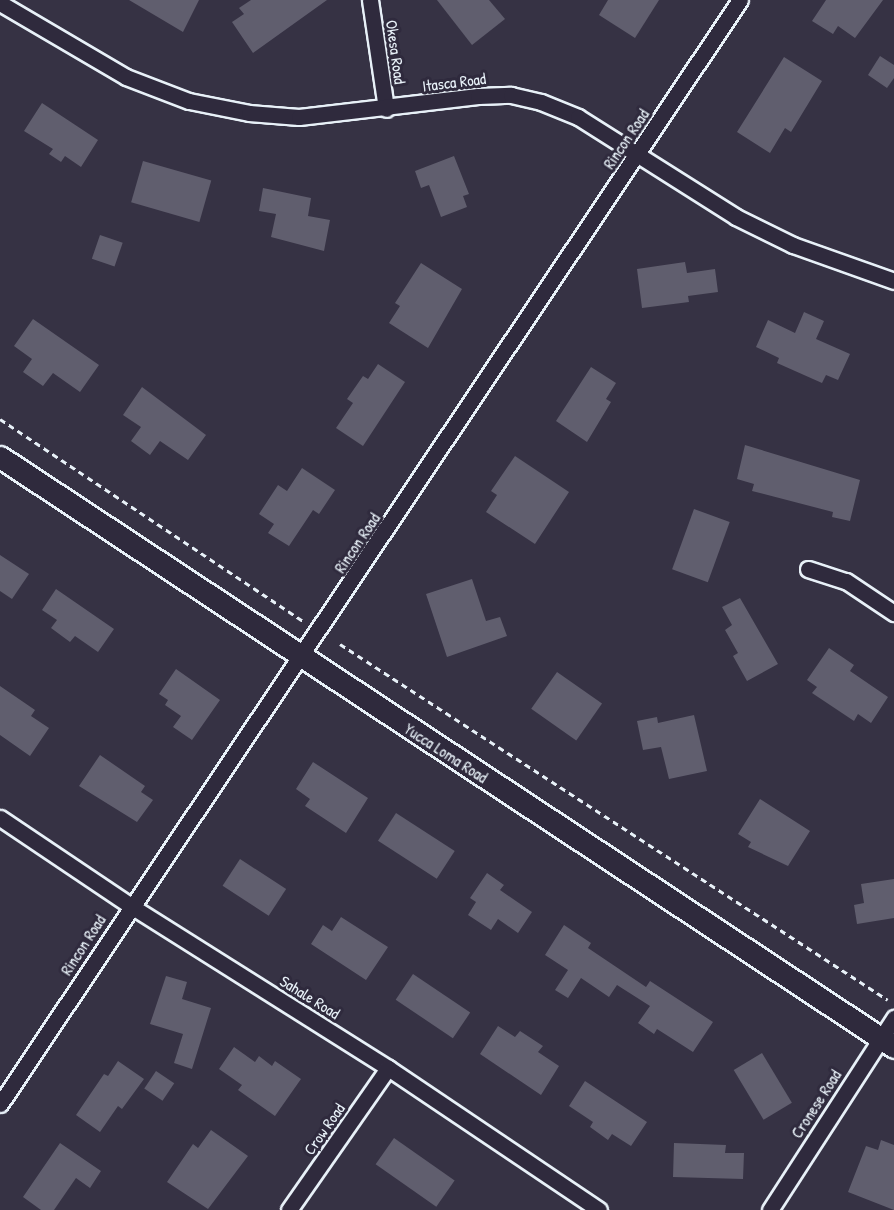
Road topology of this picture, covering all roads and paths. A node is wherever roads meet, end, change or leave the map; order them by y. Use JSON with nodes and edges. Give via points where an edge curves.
{"nodes":[{"id":1,"x":370,"y":0,"type":"edge"},
{"id":2,"x":740,"y":0,"type":"edge"},
{"id":3,"x":0,"y":3,"type":"edge"},
{"id":4,"x":386,"y":109,"type":"junction"},
{"id":5,"x":637,"y":155,"type":"junction"},
{"id":6,"x":894,"y":281,"type":"edge"},
{"id":7,"x":0,"y":419,"type":"edge"},
{"id":8,"x":0,"y":457,"type":"edge"},
{"id":9,"x":808,"y":569,"type":"dead end"},
{"id":10,"x":894,"y":614,"type":"edge"},
{"id":11,"x":306,"y":622,"type":"dead end"},
{"id":12,"x":340,"y":644,"type":"dead end"},
{"id":13,"x":302,"y":658,"type":"junction"},
{"id":14,"x":0,"y":818,"type":"edge"},
{"id":15,"x":131,"y":906,"type":"junction"},
{"id":16,"x":888,"y":1000,"type":"dead end"},
{"id":17,"x":894,"y":1018,"type":"edge"},
{"id":18,"x":887,"y":1043,"type":"edge"},
{"id":19,"x":388,"y":1068,"type":"junction"},
{"id":20,"x":0,"y":1104,"type":"edge"},
{"id":21,"x":289,"y":1210,"type":"edge"},
{"id":22,"x":599,"y":1210,"type":"edge"},
{"id":23,"x":770,"y":1210,"type":"edge"}],
"edges":[{"from":1,"to":4,"type":"street","name":"Okesa Road"},
{"from":2,"to":5,"type":"street","name":"Rincon Road"},
{"from":3,"to":4,"type":"street","name":"Itasca Road","via":[[126,77],[189,101],[249,113],[299,117]]},
{"from":4,"to":5,"type":"street","name":"Itasca Road","via":[[511,95],[578,117]]},
{"from":5,"to":6,"type":"street","name":"Itasca Road","via":[[735,217],[793,245]]},
{"from":5,"to":13,"type":"street","name":"Rincon Road"},
{"from":7,"to":11,"type":"path"},
{"from":8,"to":13,"type":"main road","name":"Yucca Loma Road"},
{"from":9,"to":10,"type":"street","via":[[846,581]]},
{"from":12,"to":16,"type":"path"},
{"from":13,"to":15,"type":"street","name":"Rincon Road"},
{"from":13,"to":18,"type":"main road","name":"Yucca Loma Road"},
{"from":14,"to":15,"type":"street","name":"Sahale Road"},
{"from":15,"to":19,"type":"street","name":"Sahale Road"},
{"from":15,"to":20,"type":"street","name":"Rincon Road"},
{"from":17,"to":18,"type":"street","name":"Cronese Road"},
{"from":18,"to":23,"type":"street","name":"Cronese Road"},
{"from":19,"to":21,"type":"street","name":"Crow Road"},
{"from":19,"to":22,"type":"street","name":"Sahale Road"}]}
